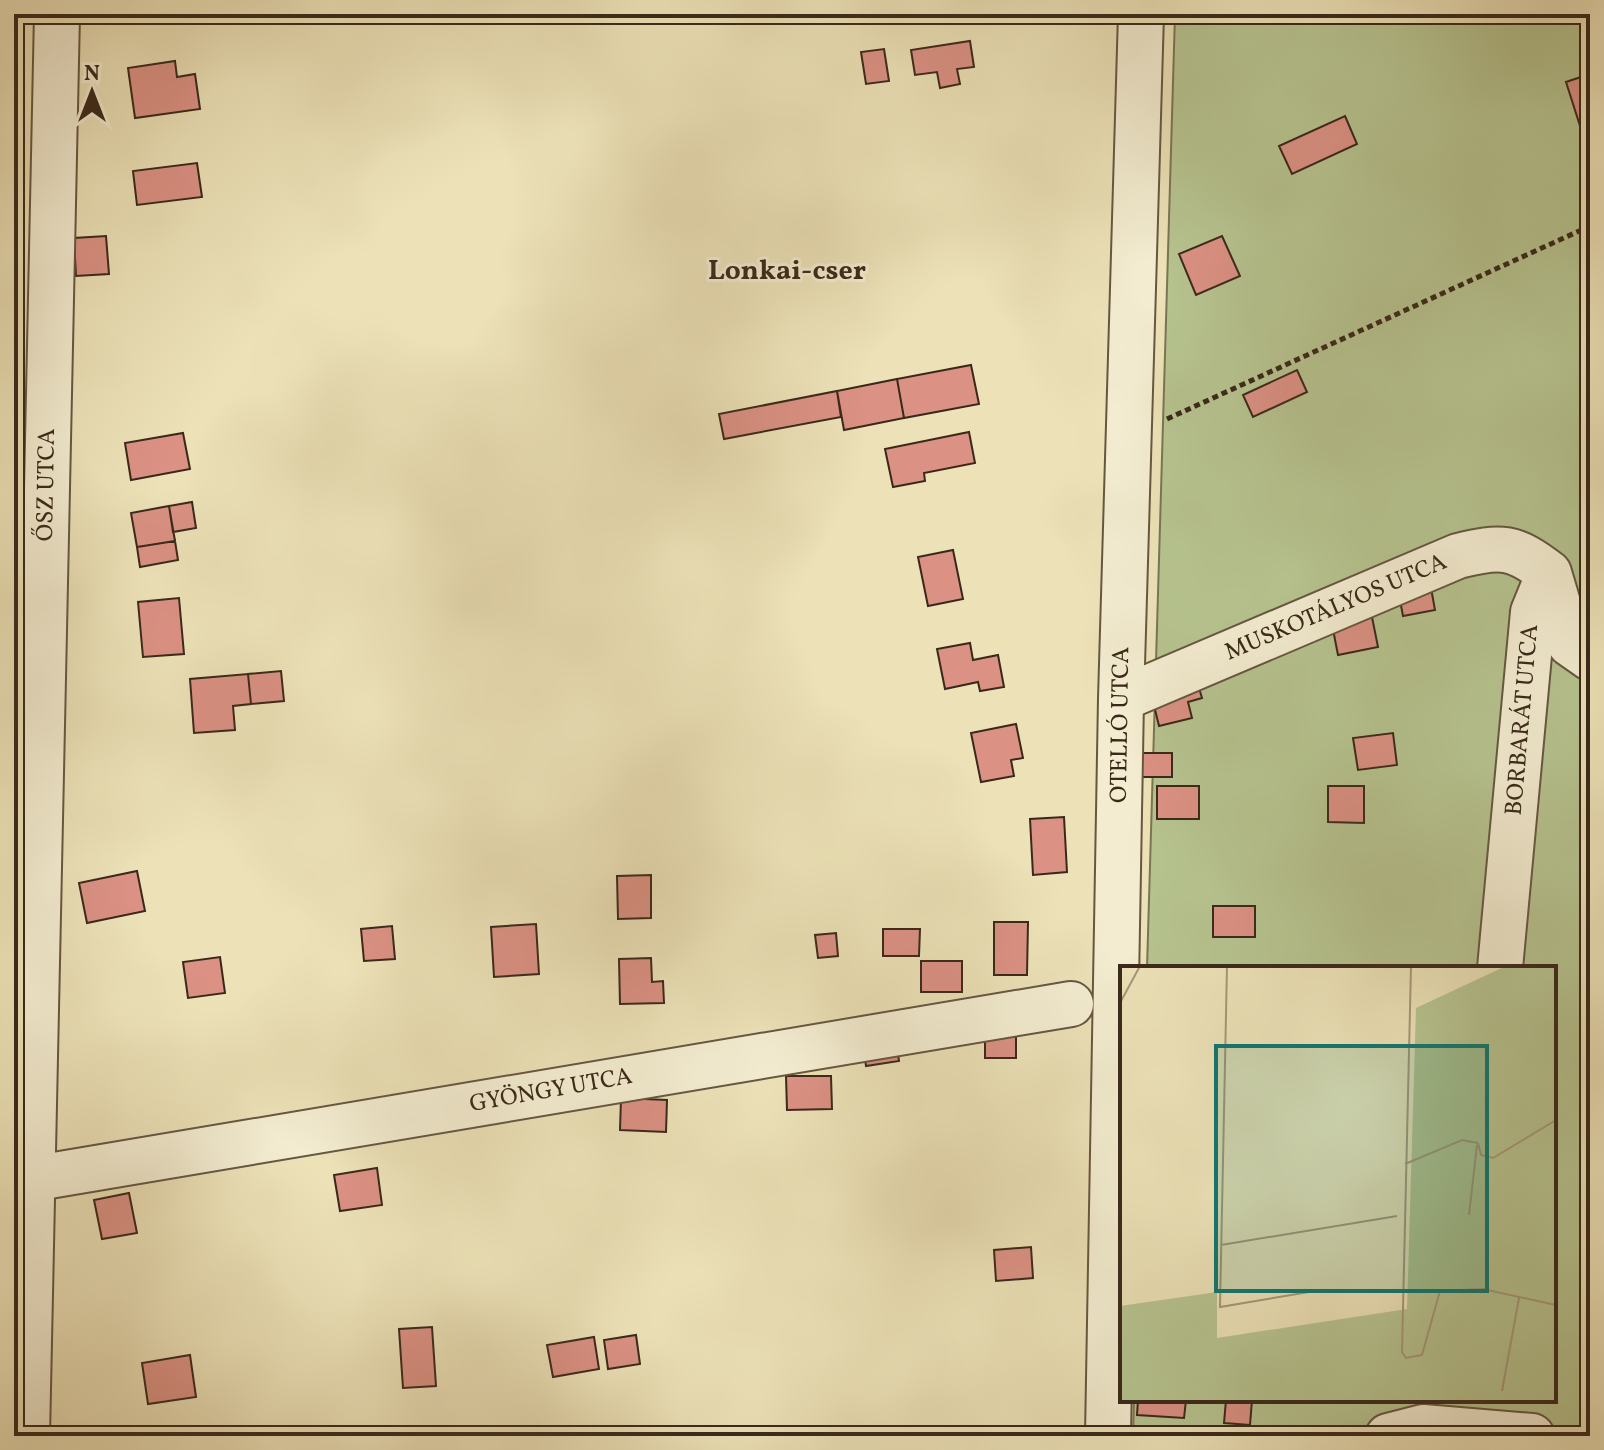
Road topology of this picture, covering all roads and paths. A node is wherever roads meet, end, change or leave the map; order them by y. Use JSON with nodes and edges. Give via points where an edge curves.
{"nodes":[{"id":1,"x":57,"y":14,"type":"edge"},
{"id":2,"x":1141,"y":14,"type":"edge"},
{"id":3,"x":1590,"y":226,"type":"edge"},
{"id":4,"x":1130,"y":436,"type":"junction"},
{"id":5,"x":1549,"y":573,"type":"junction"},
{"id":6,"x":1590,"y":658,"type":"edge"},
{"id":7,"x":1121,"y":699,"type":"junction"},
{"id":8,"x":1500,"y":966,"type":"edge"},
{"id":9,"x":1071,"y":1004,"type":"dead end"},
{"id":10,"x":31,"y":1179,"type":"junction"},
{"id":11,"x":27,"y":1436,"type":"edge"},
{"id":12,"x":1108,"y":1436,"type":"edge"},
{"id":13,"x":1388,"y":1436,"type":"edge"},
{"id":14,"x":1532,"y":1436,"type":"edge"}],
"edges":[{"from":1,"to":10,"type":"street","name":"ŐSZ UTCA"},
{"from":2,"to":4,"type":"street","name":"OTELLÓ UTCA"},
{"from":3,"to":4,"type":"path"},
{"from":4,"to":7,"type":"street","name":"OTELLÓ UTCA"},
{"from":5,"to":6,"type":"street","name":"BORBARÁT UTCA","via":[[1570,644]]},
{"from":5,"to":7,"type":"street","name":"MUSKOTÁLYOS UTCA","via":[[1524,554],[1492,548],[1458,556]]},
{"from":5,"to":8,"type":"street","name":"BORBARÁT UTCA","via":[[1533,612]]},
{"from":7,"to":12,"type":"street","name":"OTELLÓ UTCA"},
{"from":9,"to":10,"type":"street","name":"GYÖNGY UTCA"},
{"from":10,"to":11,"type":"street","name":"ŐSZ UTCA"},
{"from":13,"to":14,"type":"street","via":[[1423,1427]]}]}
